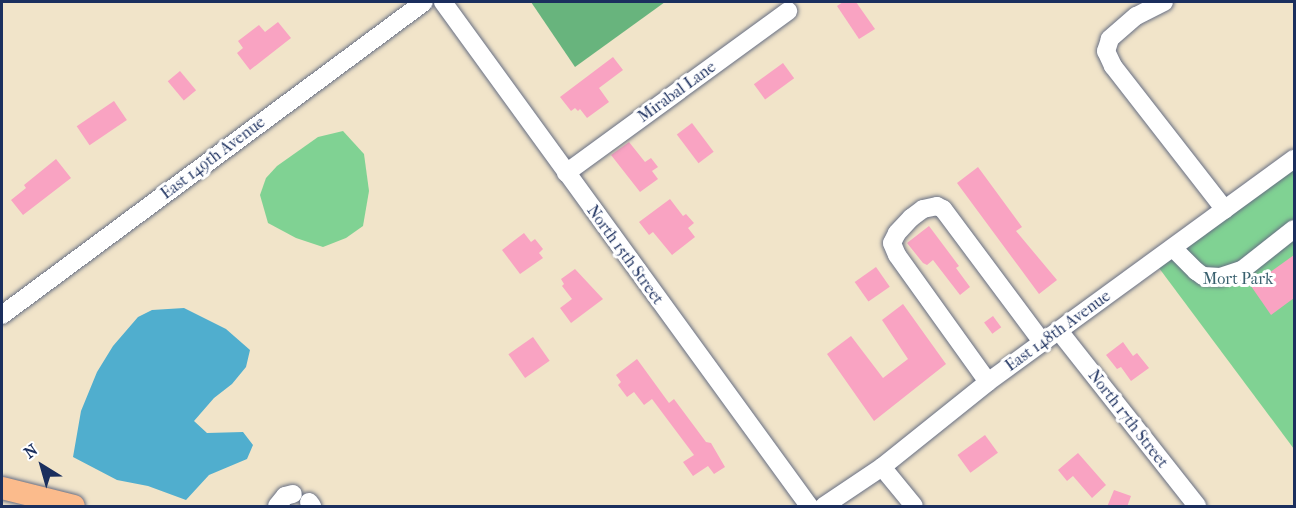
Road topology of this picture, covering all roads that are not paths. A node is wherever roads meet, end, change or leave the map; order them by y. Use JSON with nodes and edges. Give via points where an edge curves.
{"nodes":[{"id":1,"x":424,"y":2,"type":"edge"},
{"id":2,"x":443,"y":2,"type":"edge"},
{"id":3,"x":1164,"y":2,"type":"edge"},
{"id":4,"x":788,"y":11,"type":"dead end"},
{"id":5,"x":1294,"y":159,"type":"edge"},
{"id":6,"x":566,"y":173,"type":"junction"},
{"id":7,"x":1225,"y":210,"type":"junction"},
{"id":8,"x":1294,"y":229,"type":"edge"},
{"id":9,"x":1173,"y":248,"type":"junction"},
{"id":10,"x":2,"y":315,"type":"edge"},
{"id":11,"x":1059,"y":331,"type":"junction"},
{"id":12,"x":1043,"y":343,"type":"junction"},
{"id":13,"x":988,"y":382,"type":"junction"},
{"id":14,"x":882,"y":467,"type":"junction"},
{"id":15,"x":2,"y":488,"type":"edge"},
{"id":16,"x":305,"y":501,"type":"edge"},
{"id":17,"x":74,"y":507,"type":"edge"},
{"id":18,"x":277,"y":507,"type":"edge"},
{"id":19,"x":809,"y":507,"type":"edge"},
{"id":20,"x":824,"y":507,"type":"edge"},
{"id":21,"x":914,"y":507,"type":"edge"},
{"id":22,"x":1197,"y":507,"type":"edge"}],
"edges":[{"from":1,"to":10,"type":"street","name":"East 149th Avenue"},
{"from":2,"to":6,"type":"street","name":"North 15th Street"},
{"from":3,"to":7,"type":"street","via":[[1136,16],[1110,39],[1106,51],[1113,66]]},
{"from":4,"to":6,"type":"street","name":"Mirabal Lane"},
{"from":5,"to":7,"type":"street","name":"East 148th Avenue"},
{"from":6,"to":19,"type":"street","name":"North 15th Street"},
{"from":7,"to":9,"type":"street","name":"East 148th Avenue"},
{"from":8,"to":9,"type":"street","via":[[1242,270],[1220,278],[1203,276]]},
{"from":9,"to":11,"type":"street","name":"East 148th Avenue"},
{"from":11,"to":12,"type":"street","name":"East 148th Avenue"},
{"from":11,"to":22,"type":"street","name":"North 17th Street"},
{"from":12,"to":13,"type":"street","name":"East 148th Avenue"},
{"from":12,"to":13,"type":"street","via":[[943,209],[923,209],[897,233],[892,243]]},
{"from":13,"to":14,"type":"street","name":"East 148th Avenue"},
{"from":14,"to":20,"type":"street","name":"East 148th Avenue"},
{"from":14,"to":21,"type":"street"},
{"from":15,"to":17,"type":"main road"},
{"from":16,"to":18,"type":"street","via":[[285,496]]}]}
